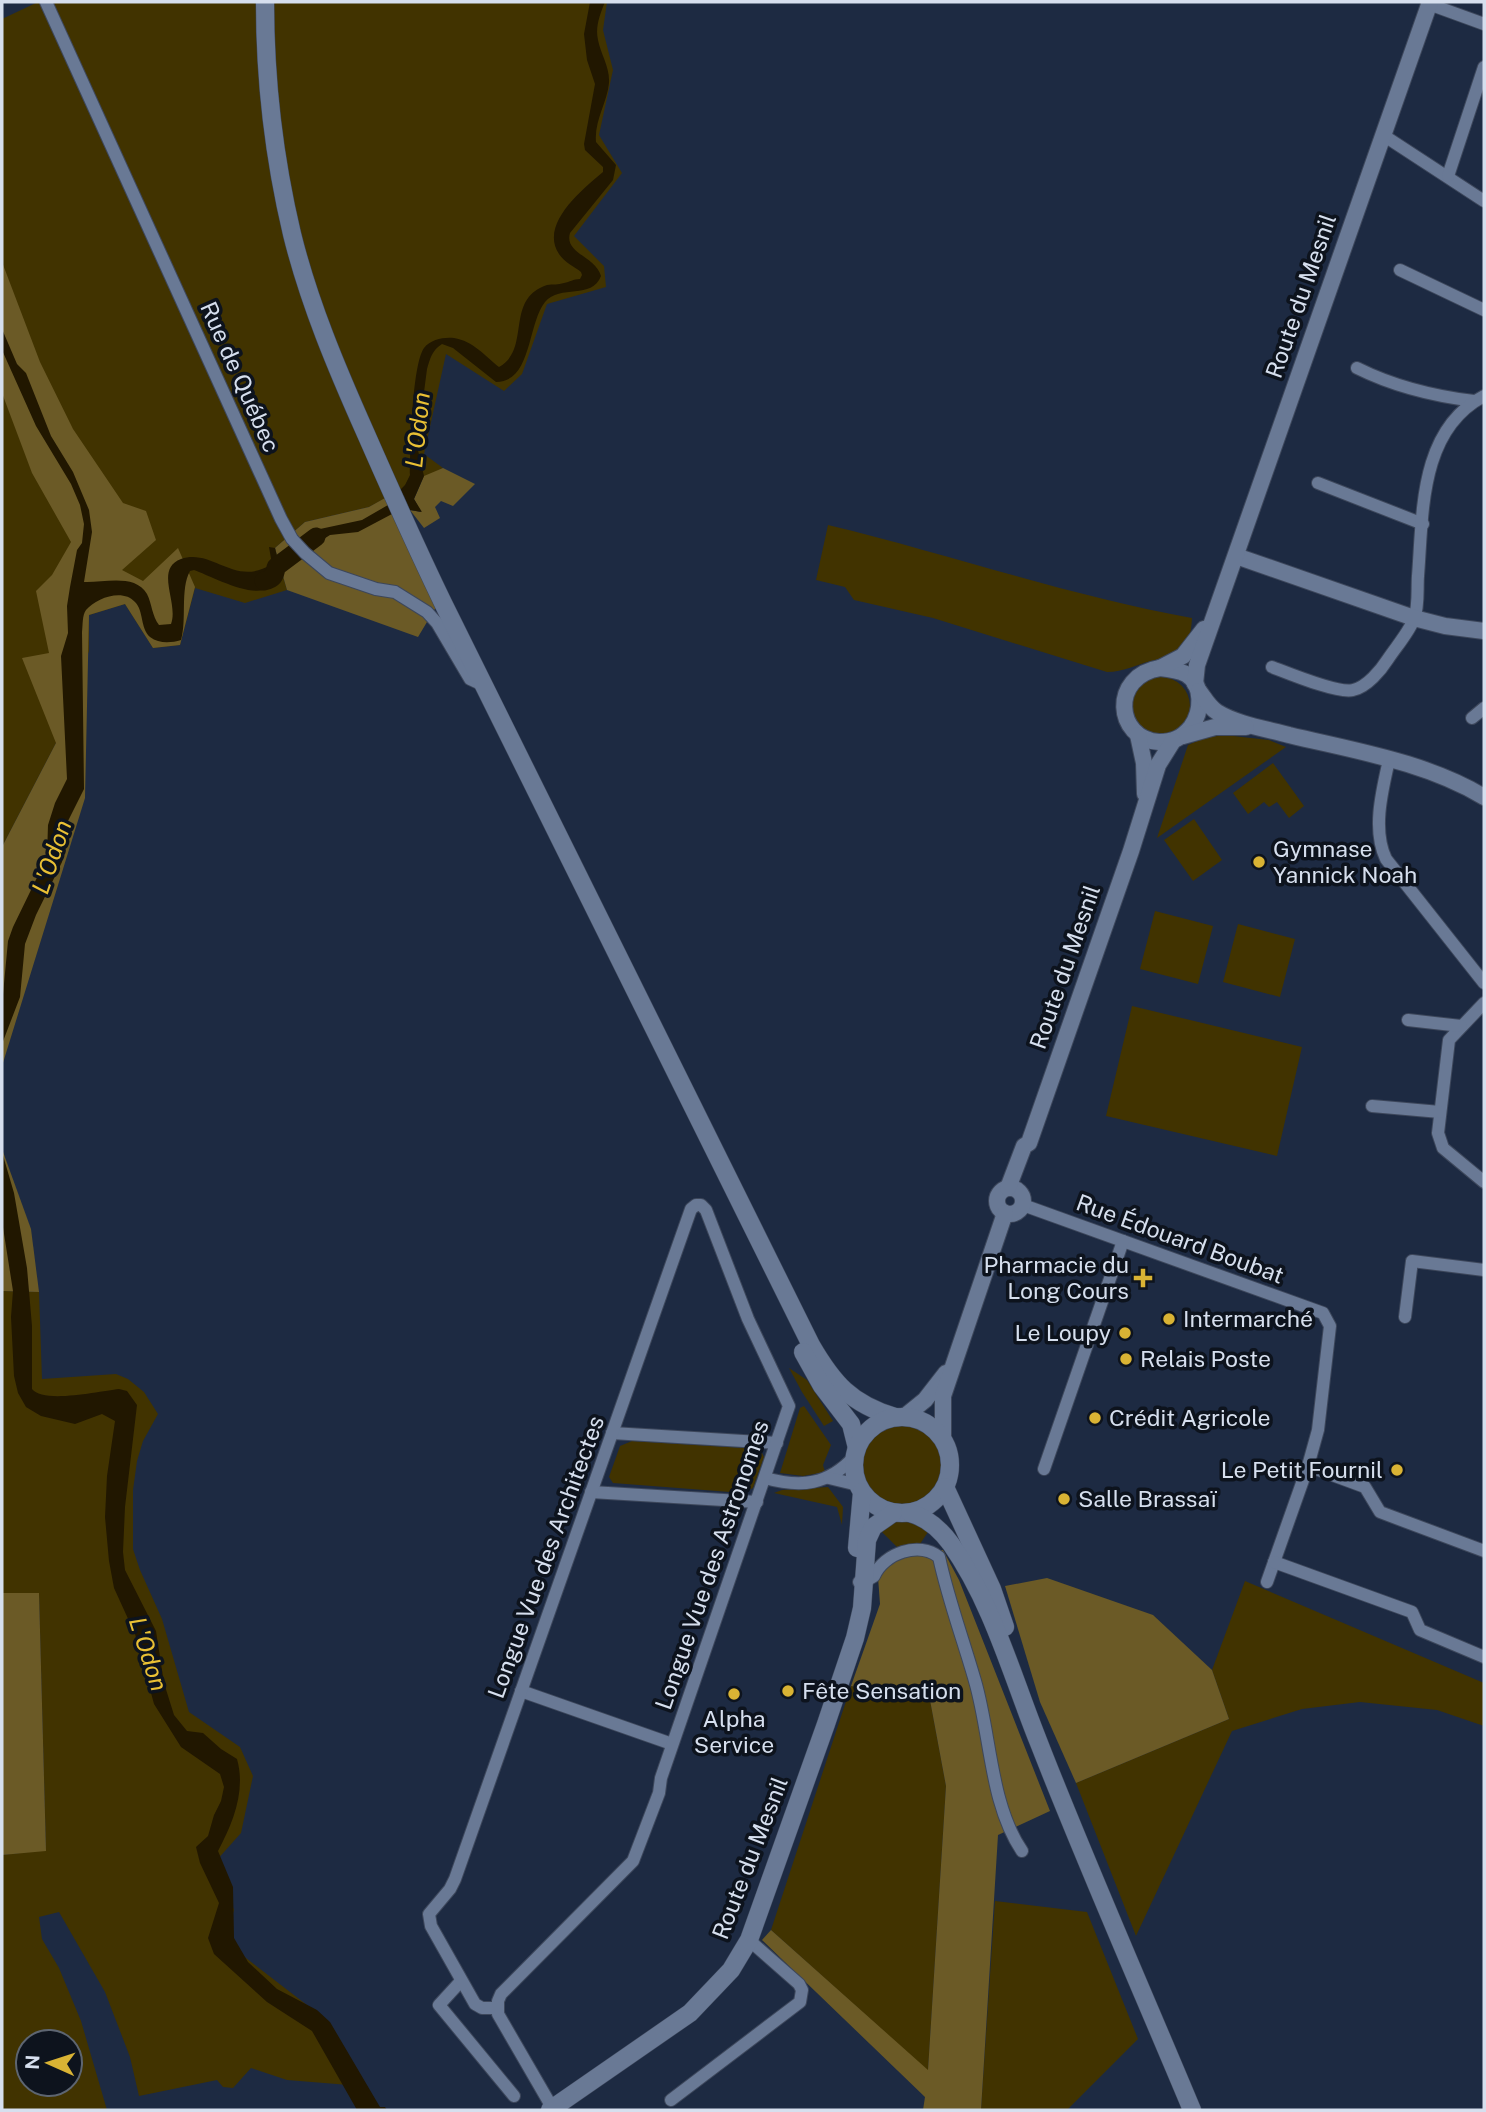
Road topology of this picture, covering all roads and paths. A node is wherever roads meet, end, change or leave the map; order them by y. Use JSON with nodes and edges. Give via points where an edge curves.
{"nodes":[{"id":1,"x":46,"y":2,"type":"edge"},
{"id":2,"x":265,"y":2,"type":"edge"},
{"id":3,"x":1429,"y":3,"type":"edge"},
{"id":4,"x":1484,"y":24,"type":"edge"},
{"id":5,"x":1484,"y":67,"type":"edge"},
{"id":6,"x":1383,"y":135,"type":"junction"},
{"id":7,"x":1448,"y":176,"type":"junction"},
{"id":8,"x":1484,"y":201,"type":"edge"},
{"id":9,"x":1400,"y":270,"type":"dead end"},
{"id":10,"x":1484,"y":310,"type":"edge"},
{"id":11,"x":1357,"y":368,"type":"dead end"},
{"id":12,"x":1479,"y":398,"type":"edge"},
{"id":13,"x":1318,"y":483,"type":"dead end"},
{"id":14,"x":1423,"y":524,"type":"junction"},
{"id":15,"x":1236,"y":556,"type":"junction"},
{"id":16,"x":1219,"y":606,"type":"junction"},
{"id":17,"x":1414,"y":618,"type":"junction"},
{"id":18,"x":1484,"y":631,"type":"edge"},
{"id":19,"x":1272,"y":667,"type":"dead end"},
{"id":20,"x":1160,"y":668,"type":"junction"},
{"id":21,"x":483,"y":685,"type":"junction"},
{"id":22,"x":1197,"y":688,"type":"junction"},
{"id":23,"x":1484,"y":708,"type":"edge"},
{"id":24,"x":1472,"y":718,"type":"dead end"},
{"id":25,"x":1255,"y":726,"type":"junction"},
{"id":26,"x":1138,"y":735,"type":"junction"},
{"id":27,"x":1178,"y":738,"type":"junction"},
{"id":28,"x":1388,"y":763,"type":"junction"},
{"id":29,"x":1484,"y":797,"type":"edge"},
{"id":30,"x":1146,"y":807,"type":"junction"},
{"id":31,"x":1484,"y":983,"type":"edge"},
{"id":32,"x":1484,"y":1003,"type":"edge"},
{"id":33,"x":1408,"y":1020,"type":"dead end"},
{"id":34,"x":1461,"y":1026,"type":"junction"},
{"id":35,"x":1371,"y":1106,"type":"dead end"},
{"id":36,"x":1440,"y":1112,"type":"junction"},
{"id":37,"x":1484,"y":1182,"type":"edge"},
{"id":38,"x":1016,"y":1194,"type":"junction"},
{"id":39,"x":695,"y":1205,"type":"joint"},
{"id":40,"x":1004,"y":1213,"type":"junction"},
{"id":41,"x":1123,"y":1241,"type":"junction"},
{"id":42,"x":761,"y":1245,"type":"junction"},
{"id":43,"x":1484,"y":1270,"type":"edge"},
{"id":44,"x":1405,"y":1317,"type":"dead end"},
{"id":45,"x":962,"y":1335,"type":"junction"},
{"id":46,"x":899,"y":1417,"type":"junction"},
{"id":47,"x":612,"y":1433,"type":"junction"},
{"id":48,"x":943,"y":1440,"type":"junction"},
{"id":49,"x":777,"y":1443,"type":"junction"},
{"id":50,"x":855,"y":1453,"type":"junction"},
{"id":51,"x":1308,"y":1466,"type":"junction"},
{"id":52,"x":1044,"y":1469,"type":"dead end"},
{"id":53,"x":765,"y":1478,"type":"junction"},
{"id":54,"x":829,"y":1478,"type":"junction"},
{"id":55,"x":945,"y":1487,"type":"junction"},
{"id":56,"x":860,"y":1489,"type":"junction"},
{"id":57,"x":591,"y":1492,"type":"junction"},
{"id":58,"x":757,"y":1502,"type":"junction"},
{"id":59,"x":901,"y":1513,"type":"junction"},
{"id":60,"x":1484,"y":1551,"type":"edge"},
{"id":61,"x":1274,"y":1562,"type":"junction"},
{"id":62,"x":860,"y":1582,"type":"junction"},
{"id":63,"x":1267,"y":1582,"type":"dead end"},
{"id":64,"x":1484,"y":1657,"type":"edge"},
{"id":65,"x":1012,"y":1665,"type":"junction"},
{"id":66,"x":521,"y":1691,"type":"junction"},
{"id":67,"x":673,"y":1744,"type":"junction"},
{"id":68,"x":1022,"y":1851,"type":"dead end"},
{"id":69,"x":749,"y":1940,"type":"junction"},
{"id":70,"x":461,"y":1981,"type":"junction"},
{"id":71,"x":497,"y":2008,"type":"junction"},
{"id":72,"x":514,"y":2096,"type":"dead end"},
{"id":73,"x":671,"y":2100,"type":"dead end"},
{"id":74,"x":555,"y":2109,"type":"edge"},
{"id":75,"x":1192,"y":2110,"type":"edge"}],
"edges":[{"from":1,"to":21,"type":"street","name":"Rue de Québec","via":[[292,538],[318,566],[341,579],[395,592],[415,603],[437,623],[470,679]]},
{"from":2,"to":21,"type":"main road","via":[[276,150],[292,234],[309,290],[412,540]]},
{"from":3,"to":4,"type":"street"},
{"from":3,"to":6,"type":"street","name":"Route du Mesnil"},
{"from":5,"to":7,"type":"street"},
{"from":6,"to":7,"type":"street"},
{"from":6,"to":15,"type":"street","name":"Route du Mesnil"},
{"from":7,"to":8,"type":"street"},
{"from":9,"to":10,"type":"street"},
{"from":11,"to":12,"type":"street","via":[[1408,389],[1442,397]]},
{"from":12,"to":14,"type":"street","via":[[1456,418],[1436,450],[1426,481]]},
{"from":13,"to":14,"type":"street"},
{"from":14,"to":17,"type":"street"},
{"from":15,"to":16,"type":"street","name":"Route du Mesnil"},
{"from":15,"to":17,"type":"street"},
{"from":16,"to":20,"type":"street","name":"Route du Mesnil","via":[[1183,656]]},
{"from":16,"to":22,"type":"street","name":"Route du Mesnil","via":[[1197,665]]},
{"from":17,"to":18,"type":"street"},
{"from":17,"to":19,"type":"street","via":[[1382,668],[1353,690],[1340,690]]},
{"from":20,"to":22,"type":"street","via":[[1178,670]]},
{"from":20,"to":26,"type":"street","via":[[1134,678],[1126,696],[1128,722]]},
{"from":21,"to":42,"type":"main road"},
{"from":22,"to":25,"type":"street","via":[[1218,713]]},
{"from":22,"to":27,"type":"street","via":[[1199,705],[1193,724]]},
{"from":23,"to":24,"type":"street"},
{"from":25,"to":27,"type":"street","via":[[1215,727]]},
{"from":25,"to":28,"type":"street","via":[[1349,750],[1357,759]]},
{"from":26,"to":27,"type":"street","via":[[1152,741]]},
{"from":26,"to":30,"type":"street","name":"Route du Mesnil"},
{"from":27,"to":30,"type":"street","name":"Route du Mesnil","via":[[1158,765]]},
{"from":28,"to":29,"type":"street","via":[[1448,778]]},
{"from":28,"to":31,"type":"street","via":[[1379,845]]},
{"from":30,"to":38,"type":"street","name":"Route du Mesnil","via":[[1029,1143],[1024,1146]]},
{"from":32,"to":34,"type":"street"},
{"from":33,"to":34,"type":"street"},
{"from":34,"to":36,"type":"street","via":[[1449,1040]]},
{"from":35,"to":36,"type":"street"},
{"from":36,"to":37,"type":"street","via":[[1438,1133],[1443,1148]]},
{"from":38,"to":40,"type":"street","via":[[1016,1213]]},
{"from":38,"to":40,"type":"street","name":"Route du Mesnil","via":[[997,1197]]},
{"from":38,"to":41,"type":"street","name":"Rue Édouard Boubat"},
{"from":39,"to":47,"type":"street","name":"Longue Vue des Architectes"},
{"from":39,"to":49,"type":"street","name":"Longue Vue des Astronomes","via":[[706,1210],[747,1319],[789,1406]]},
{"from":40,"to":45,"type":"street"},
{"from":41,"to":51,"type":"street","name":"Rue Édouard Boubat","via":[[1323,1313],[1330,1326],[1318,1430]]},
{"from":41,"to":52,"type":"street"},
{"from":42,"to":46,"type":"main road","via":[[821,1363],[862,1405]]},
{"from":42,"to":50,"type":"main road","via":[[801,1348],[850,1424]]},
{"from":43,"to":44,"type":"street","via":[[1412,1261]]},
{"from":45,"to":46,"type":"street","via":[[943,1378],[925,1400]]},
{"from":45,"to":48,"type":"street","via":[[943,1396]]},
{"from":46,"to":48,"type":"main road","via":[[927,1423]]},
{"from":46,"to":50,"type":"main road","via":[[871,1428]]},
{"from":47,"to":49,"type":"street"},
{"from":47,"to":57,"type":"street","name":"Longue Vue des Architectes"},
{"from":48,"to":55,"type":"main road","via":[[950,1458]]},
{"from":49,"to":53,"type":"street","name":"Longue Vue des Astronomes"},
{"from":50,"to":54,"type":"street"},
{"from":50,"to":56,"type":"main road","via":[[853,1467]]},
{"from":51,"to":60,"type":"street","via":[[1365,1487],[1380,1512]]},
{"from":51,"to":61,"type":"street"},
{"from":53,"to":54,"type":"street","via":[[800,1483]]},
{"from":53,"to":58,"type":"street","name":"Longue Vue des Astronomes"},
{"from":54,"to":56,"type":"street"},
{"from":55,"to":59,"type":"main road","via":[[931,1504]]},
{"from":55,"to":65,"type":"main road","via":[[1000,1610]]},
{"from":56,"to":59,"type":"main road","via":[[875,1506]]},
{"from":56,"to":62,"type":"main road","name":"Route du Mesnil"},
{"from":57,"to":58,"type":"street"},
{"from":57,"to":66,"type":"street","name":"Longue Vue des Architectes"},
{"from":58,"to":67,"type":"street","name":"Longue Vue des Astronomes"},
{"from":59,"to":62,"type":"main road","name":"Route du Mesnil","via":[[873,1527]]},
{"from":59,"to":65,"type":"main road","via":[[932,1523],[951,1544]]},
{"from":61,"to":63,"type":"street"},
{"from":61,"to":64,"type":"street","via":[[1412,1612],[1420,1630]]},
{"from":62,"to":68,"type":"street","via":[[874,1576],[897,1553],[920,1549],[939,1557],[976,1683],[1003,1811]]},
{"from":62,"to":69,"type":"main road","name":"Route du Mesnil","via":[[858,1625]]},
{"from":65,"to":75,"type":"main road","via":[[1038,1741]]},
{"from":66,"to":67,"type":"street"},
{"from":66,"to":70,"type":"street","name":"Longue Vue des Architectes","via":[[455,1879],[430,1910],[431,1926]]},
{"from":67,"to":71,"type":"street","name":"Longue Vue des Astronomes","via":[[633,1861],[501,1994]]},
{"from":69,"to":73,"type":"street","via":[[799,1984],[800,2002]]},
{"from":69,"to":74,"type":"main road","name":"Route du Mesnil","via":[[731,1970],[690,2013]]},
{"from":70,"to":71,"type":"street","via":[[478,2007]]},
{"from":70,"to":72,"type":"street","via":[[439,2005]]},
{"from":71,"to":74,"type":"street"}]}
